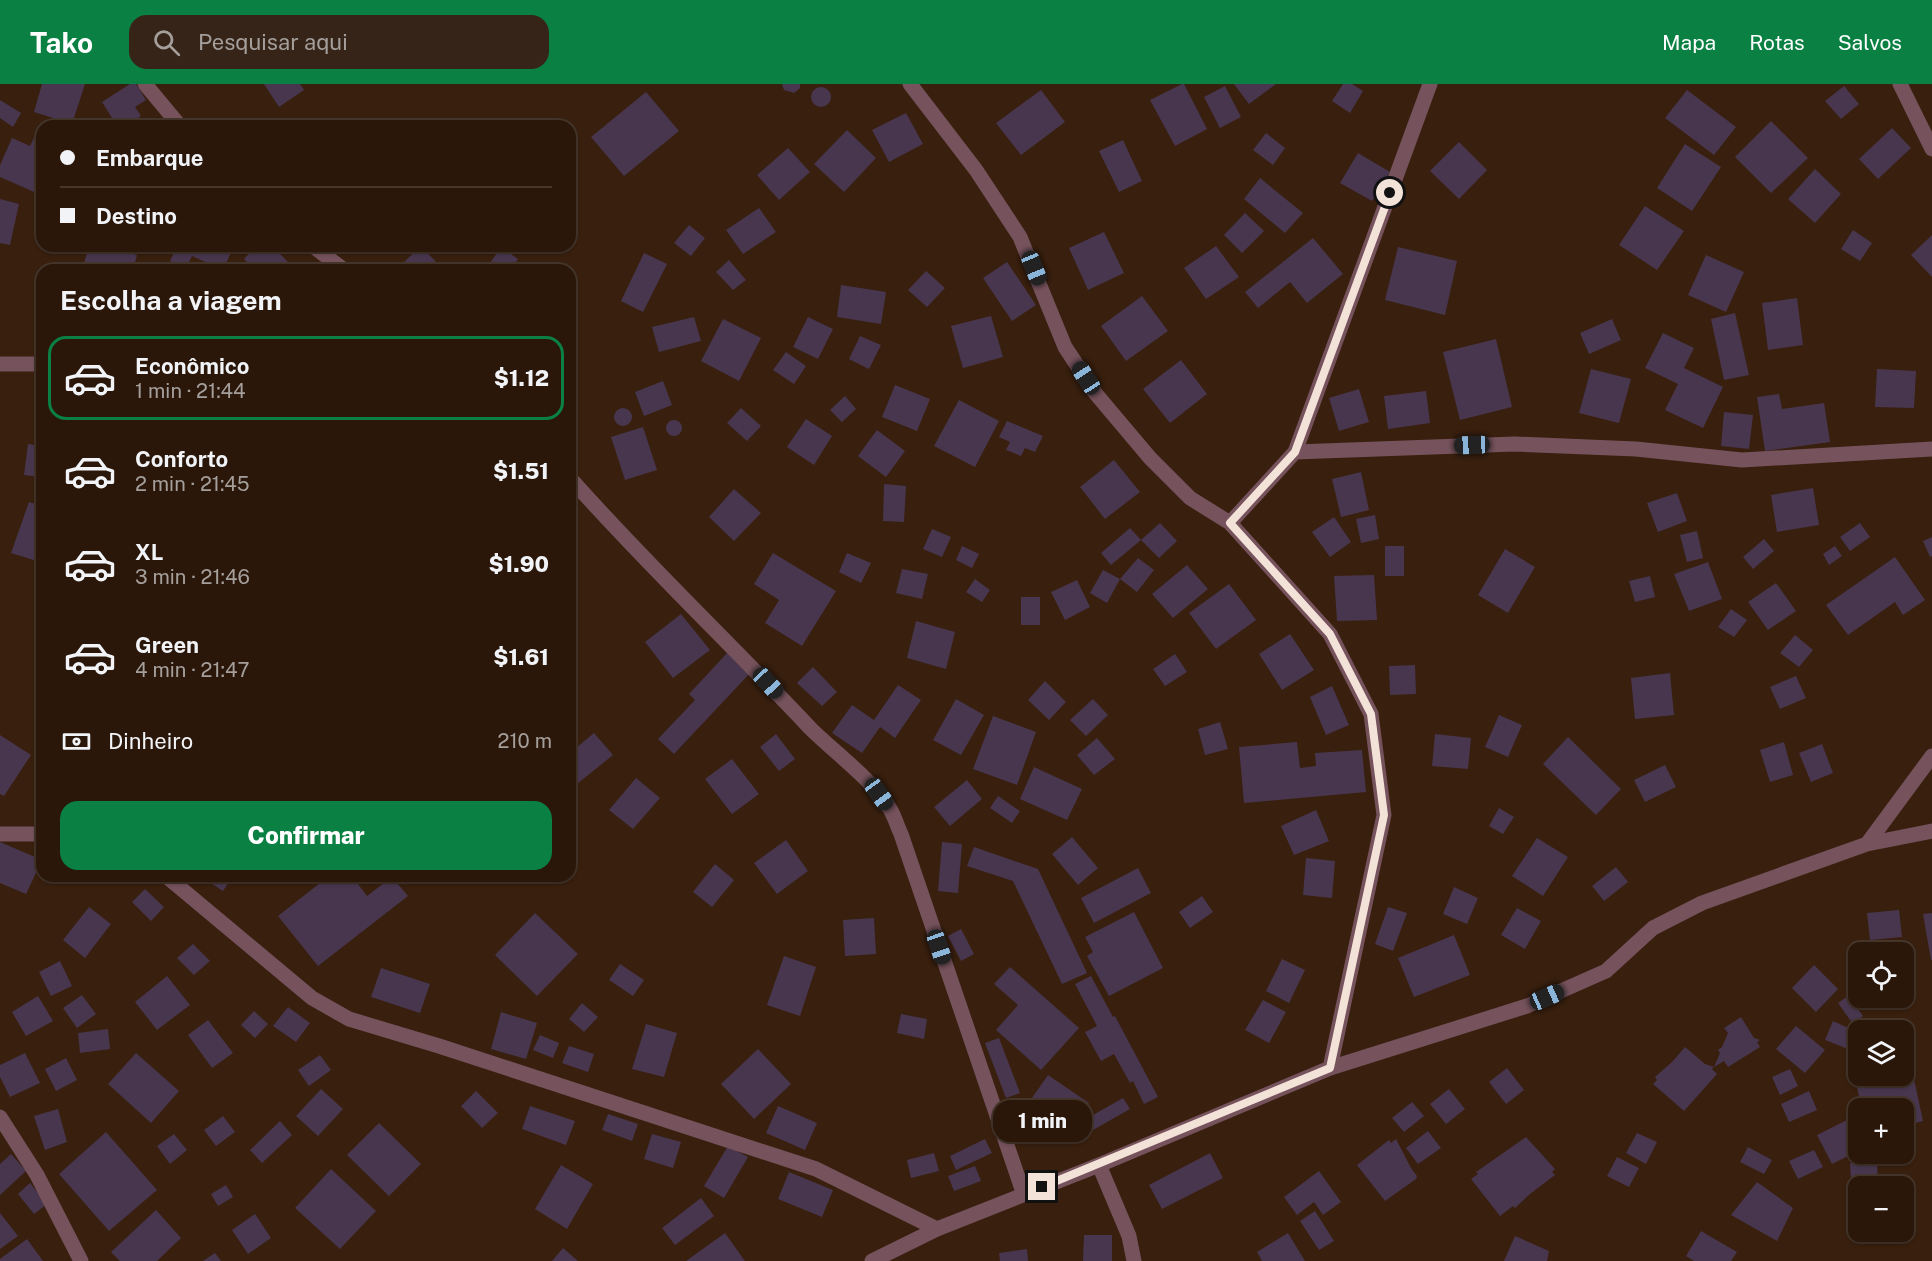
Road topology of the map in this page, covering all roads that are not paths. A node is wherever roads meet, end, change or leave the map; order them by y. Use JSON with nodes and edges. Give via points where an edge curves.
{"nodes":[{"id":1,"x":145,"y":84,"type":"edge"},
{"id":2,"x":910,"y":84,"type":"edge"},
{"id":3,"x":1430,"y":84,"type":"edge"},
{"id":4,"x":1900,"y":84,"type":"edge"},
{"id":5,"x":175,"y":120,"type":"edge"},
{"id":6,"x":1932,"y":149,"type":"edge"},
{"id":7,"x":322,"y":252,"type":"edge"},
{"id":8,"x":336,"y":264,"type":"edge"},
{"id":9,"x":0,"y":364,"type":"edge"},
{"id":10,"x":36,"y":364,"type":"edge"},
{"id":11,"x":1932,"y":449,"type":"edge"},
{"id":12,"x":1295,"y":452,"type":"junction"},
{"id":13,"x":576,"y":485,"type":"edge"},
{"id":14,"x":1230,"y":523,"type":"junction"},
{"id":15,"x":1932,"y":756,"type":"edge"},
{"id":16,"x":1932,"y":831,"type":"edge"},
{"id":17,"x":0,"y":834,"type":"edge"},
{"id":18,"x":36,"y":834,"type":"edge"},
{"id":19,"x":1867,"y":844,"type":"junction"},
{"id":20,"x":173,"y":882,"type":"edge"},
{"id":21,"x":1330,"y":1068,"type":"junction"},
{"id":22,"x":0,"y":1117,"type":"edge"},
{"id":23,"x":1099,"y":1165,"type":"junction"},
{"id":24,"x":1023,"y":1195,"type":"junction"},
{"id":25,"x":937,"y":1229,"type":"junction"},
{"id":26,"x":81,"y":1261,"type":"edge"},
{"id":27,"x":872,"y":1261,"type":"edge"},
{"id":28,"x":1134,"y":1261,"type":"edge"}],
"edges":[{"from":1,"to":5,"type":"street"},
{"from":2,"to":14,"type":"street","via":[[976,170],[1020,237],[1065,346],[1096,394],[1190,498]]},
{"from":3,"to":12,"type":"street"},
{"from":4,"to":6,"type":"street"},
{"from":7,"to":8,"type":"street"},
{"from":9,"to":10,"type":"street"},
{"from":11,"to":12,"type":"street","via":[[1742,460],[1636,449],[1515,444]]},
{"from":12,"to":14,"type":"street"},
{"from":13,"to":24,"type":"street","via":[[620,535],[879,794],[890,810]]},
{"from":14,"to":21,"type":"street","via":[[1330,634],[1371,714],[1384,815]]},
{"from":15,"to":19,"type":"street"},
{"from":16,"to":19,"type":"street"},
{"from":17,"to":18,"type":"street"},
{"from":19,"to":21,"type":"street","via":[[1702,903],[1653,928],[1606,971],[1527,1006]]},
{"from":20,"to":25,"type":"street","via":[[312,998],[349,1019],[816,1169]]},
{"from":21,"to":23,"type":"street"},
{"from":22,"to":26,"type":"street","via":[[37,1175]]},
{"from":23,"to":24,"type":"street"},
{"from":23,"to":28,"type":"street","via":[[1129,1236]]},
{"from":24,"to":25,"type":"street"},
{"from":25,"to":27,"type":"street"}]}
